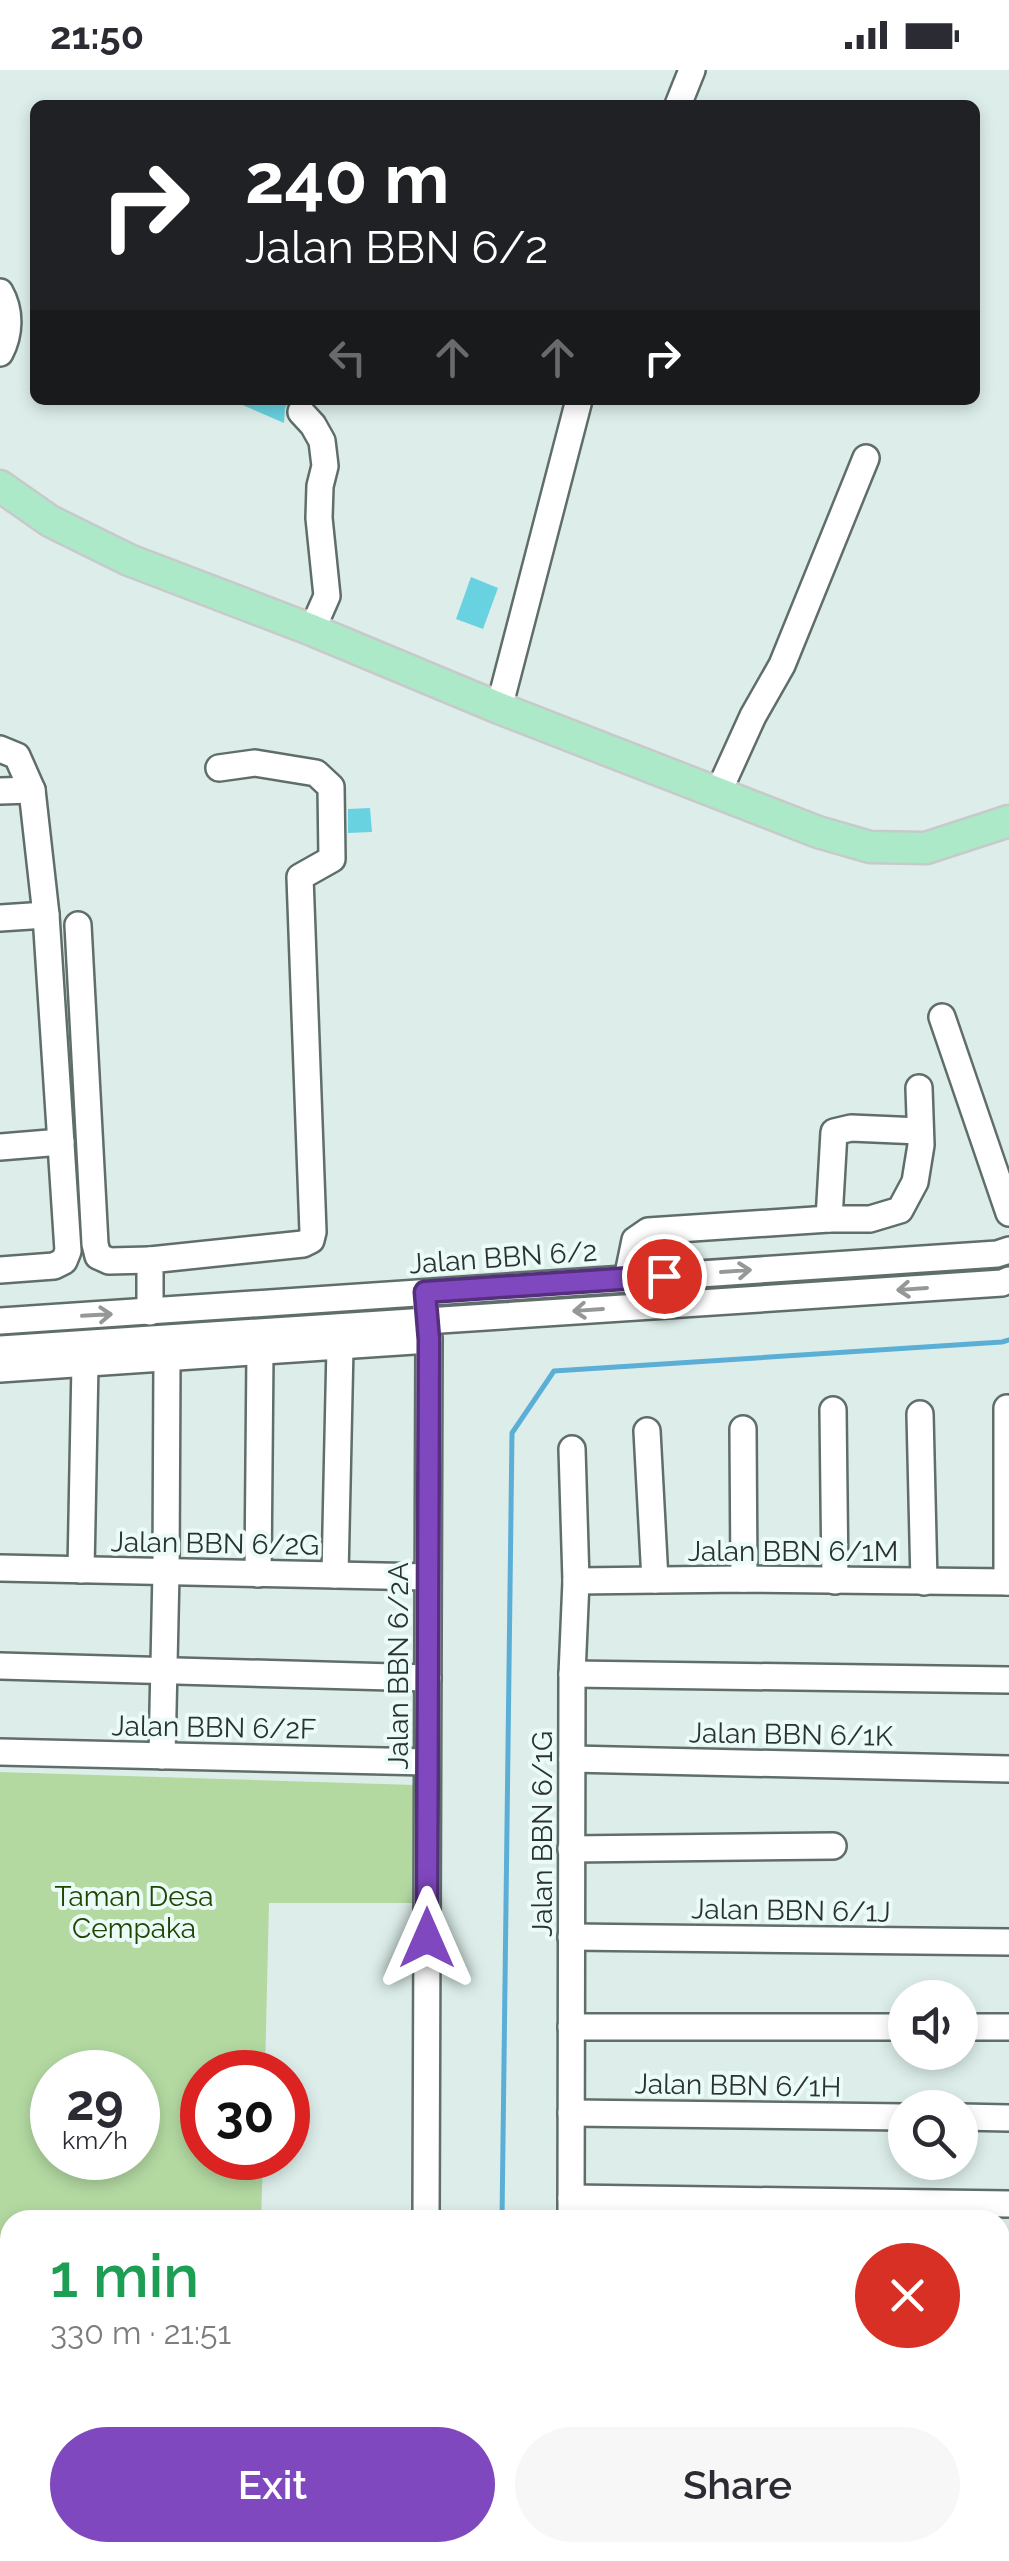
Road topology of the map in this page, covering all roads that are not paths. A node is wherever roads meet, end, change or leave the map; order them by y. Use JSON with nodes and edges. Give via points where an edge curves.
{"nodes":[{"id":1,"x":692,"y":70,"type":"edge"},
{"id":2,"x":680,"y":100,"type":"edge"},
{"id":3,"x":0,"y":292,"type":"edge"},
{"id":4,"x":0,"y":353,"type":"edge"},
{"id":5,"x":577,"y":405,"type":"edge"},
{"id":6,"x":301,"y":412,"type":"dead end"},
{"id":7,"x":866,"y":458,"type":"dead end"},
{"id":8,"x":0,"y":486,"type":"edge"},
{"id":9,"x":312,"y":630,"type":"junction"},
{"id":10,"x":499,"y":708,"type":"junction"},
{"id":11,"x":0,"y":750,"type":"edge"},
{"id":12,"x":219,"y":768,"type":"dead end"},
{"id":13,"x":32,"y":790,"type":"junction"},
{"id":14,"x":0,"y":791,"type":"edge"},
{"id":15,"x":718,"y":793,"type":"junction"},
{"id":16,"x":1009,"y":821,"type":"edge"},
{"id":17,"x":46,"y":915,"type":"junction"},
{"id":18,"x":0,"y":918,"type":"edge"},
{"id":19,"x":78,"y":925,"type":"dead end"},
{"id":20,"x":942,"y":1018,"type":"dead end"},
{"id":21,"x":919,"y":1088,"type":"dead end"},
{"id":22,"x":920,"y":1130,"type":"junction"},
{"id":23,"x":60,"y":1142,"type":"junction"},
{"id":24,"x":0,"y":1146,"type":"edge"},
{"id":25,"x":1009,"y":1213,"type":"edge"},
{"id":26,"x":829,"y":1219,"type":"junction"},
{"id":27,"x":1009,"y":1250,"type":"edge"},
{"id":28,"x":150,"y":1260,"type":"junction"},
{"id":29,"x":0,"y":1270,"type":"edge"},
{"id":30,"x":627,"y":1278,"type":"junction"},
{"id":31,"x":1009,"y":1280,"type":"edge"},
{"id":32,"x":425,"y":1292,"type":"junction"},
{"id":33,"x":150,"y":1312,"type":"junction"},
{"id":34,"x":0,"y":1320,"type":"edge"},
{"id":35,"x":428,"y":1331,"type":"junction"},
{"id":36,"x":340,"y":1347,"type":"junction"},
{"id":37,"x":0,"y":1349,"type":"edge"},
{"id":38,"x":260,"y":1352,"type":"junction"},
{"id":39,"x":167,"y":1358,"type":"junction"},
{"id":40,"x":85,"y":1364,"type":"junction"},
{"id":41,"x":0,"y":1369,"type":"edge"},
{"id":42,"x":1007,"y":1408,"type":"edge"},
{"id":43,"x":833,"y":1410,"type":"dead end"},
{"id":44,"x":920,"y":1414,"type":"dead end"},
{"id":45,"x":742,"y":1429,"type":"dead end"},
{"id":46,"x":648,"y":1431,"type":"dead end"},
{"id":47,"x":572,"y":1448,"type":"dead end"},
{"id":48,"x":0,"y":1568,"type":"edge"},
{"id":49,"x":81,"y":1570,"type":"junction"},
{"id":50,"x":166,"y":1572,"type":"junction"},
{"id":51,"x":258,"y":1574,"type":"junction"},
{"id":52,"x":335,"y":1576,"type":"junction"},
{"id":53,"x":428,"y":1578,"type":"junction"},
{"id":54,"x":744,"y":1579,"type":"junction"},
{"id":55,"x":654,"y":1580,"type":"junction"},
{"id":56,"x":576,"y":1581,"type":"junction"},
{"id":57,"x":835,"y":1581,"type":"junction"},
{"id":58,"x":924,"y":1582,"type":"junction"},
{"id":59,"x":1008,"y":1582,"type":"edge"},
{"id":60,"x":0,"y":1666,"type":"edge"},
{"id":61,"x":164,"y":1670,"type":"junction"},
{"id":62,"x":572,"y":1674,"type":"junction"},
{"id":63,"x":428,"y":1678,"type":"junction"},
{"id":64,"x":1009,"y":1680,"type":"edge"},
{"id":65,"x":0,"y":1752,"type":"edge"},
{"id":66,"x":162,"y":1756,"type":"junction"},
{"id":67,"x":572,"y":1759,"type":"junction"},
{"id":68,"x":427,"y":1762,"type":"junction"},
{"id":69,"x":1009,"y":1769,"type":"edge"},
{"id":70,"x":833,"y":1846,"type":"dead end"},
{"id":71,"x":572,"y":1848,"type":"junction"},
{"id":72,"x":571,"y":1937,"type":"junction"},
{"id":73,"x":1009,"y":1942,"type":"edge"},
{"id":74,"x":571,"y":2026,"type":"junction"},
{"id":75,"x":888,"y":2027,"type":"edge"},
{"id":76,"x":978,"y":2027,"type":"edge"},
{"id":77,"x":1009,"y":2027,"type":"edge"},
{"id":78,"x":571,"y":2113,"type":"junction"},
{"id":79,"x":888,"y":2117,"type":"edge"},
{"id":80,"x":978,"y":2117,"type":"edge"},
{"id":81,"x":1009,"y":2118,"type":"edge"},
{"id":82,"x":1009,"y":2204,"type":"edge"},
{"id":83,"x":571,"y":2209,"type":"edge"},
{"id":84,"x":426,"y":2210,"type":"edge"}],
"edges":[{"from":1,"to":2,"type":"street"},
{"from":3,"to":4,"type":"street","via":[[8,328]]},
{"from":5,"to":10,"type":"street"},
{"from":6,"to":9,"type":"street","via":[[322,441],[325,466],[318,518],[326,596]]},
{"from":7,"to":15,"type":"street","via":[[782,665]]},
{"from":8,"to":9,"type":"main road","via":[[50,521],[129,560]]},
{"from":9,"to":10,"type":"main road"},
{"from":10,"to":15,"type":"main road"},
{"from":11,"to":13,"type":"street","via":[[18,756]]},
{"from":12,"to":28,"type":"street","via":[[255,762],[301,770],[316,773],[331,788],[332,859],[300,877],[313,1232],[304,1244]]},
{"from":13,"to":14,"type":"street"},
{"from":13,"to":17,"type":"street"},
{"from":15,"to":16,"type":"main road","via":[[870,847],[926,848]]},
{"from":17,"to":18,"type":"street"},
{"from":17,"to":23,"type":"street"},
{"from":19,"to":28,"type":"street","via":[[95,1244],[98,1256],[109,1261]]},
{"from":20,"to":25,"type":"street"},
{"from":21,"to":22,"type":"street"},
{"from":22,"to":26,"type":"street","via":[[916,1182],[900,1210],[870,1219]]},
{"from":22,"to":26,"type":"street","via":[[834,1132]]},
{"from":23,"to":24,"type":"street"},
{"from":23,"to":29,"type":"street","via":[[64,1262]]},
{"from":26,"to":30,"type":"street","via":[[648,1231],[636,1240]]},
{"from":30,"to":27,"type":"street","name":"Jalan BBN 6/2","one_way":true},
{"from":28,"to":33,"type":"street"},
{"from":30,"to":32,"type":"street","name":"Jalan BBN 6/2"},
{"from":31,"to":35,"type":"street","one_way":true},
{"from":32,"to":33,"type":"street","name":"Jalan BBN 6/2"},
{"from":32,"to":35,"type":"street","name":"Jalan BBN 6/2A"},
{"from":34,"to":33,"type":"street","name":"Jalan BBN 6/2","one_way":true},
{"from":35,"to":36,"type":"street"},
{"from":35,"to":37,"type":"street"},
{"from":35,"to":53,"type":"street","name":"Jalan BBN 6/2A"},
{"from":36,"to":38,"type":"street"},
{"from":36,"to":52,"type":"street"},
{"from":38,"to":39,"type":"street"},
{"from":38,"to":51,"type":"street"},
{"from":39,"to":40,"type":"street"},
{"from":39,"to":50,"type":"street"},
{"from":40,"to":41,"type":"street"},
{"from":40,"to":49,"type":"street"},
{"from":42,"to":59,"type":"street"},
{"from":43,"to":57,"type":"street"},
{"from":44,"to":58,"type":"street"},
{"from":45,"to":54,"type":"street"},
{"from":46,"to":55,"type":"street"},
{"from":47,"to":56,"type":"street","name":"Jalan BBN 6/1G"},
{"from":48,"to":49,"type":"street","name":"Jalan BBN 6/2G"},
{"from":49,"to":50,"type":"street","name":"Jalan BBN 6/2G"},
{"from":50,"to":51,"type":"street","name":"Jalan BBN 6/2G"},
{"from":50,"to":61,"type":"street"},
{"from":51,"to":52,"type":"street","name":"Jalan BBN 6/2G"},
{"from":52,"to":53,"type":"street","name":"Jalan BBN 6/2G"},
{"from":53,"to":63,"type":"street","name":"Jalan BBN 6/2A"},
{"from":54,"to":55,"type":"street","name":"Jalan BBN 6/1M"},
{"from":54,"to":57,"type":"street","name":"Jalan BBN 6/1M"},
{"from":55,"to":56,"type":"street","name":"Jalan BBN 6/1M"},
{"from":56,"to":62,"type":"street","name":"Jalan BBN 6/1G"},
{"from":57,"to":58,"type":"street","name":"Jalan BBN 6/1M"},
{"from":58,"to":59,"type":"street","name":"Jalan BBN 6/1M"},
{"from":60,"to":61,"type":"street"},
{"from":61,"to":63,"type":"street"},
{"from":61,"to":66,"type":"street"},
{"from":62,"to":64,"type":"street"},
{"from":62,"to":67,"type":"street","name":"Jalan BBN 6/1G"},
{"from":63,"to":68,"type":"street","name":"Jalan BBN 6/2A"},
{"from":65,"to":66,"type":"street","name":"Jalan BBN 6/2F"},
{"from":66,"to":68,"type":"street","name":"Jalan BBN 6/2F"},
{"from":67,"to":69,"type":"street","name":"Jalan BBN 6/1K"},
{"from":67,"to":71,"type":"street","name":"Jalan BBN 6/1G"},
{"from":68,"to":84,"type":"street","name":"Jalan BBN 6/2A"},
{"from":70,"to":71,"type":"street"},
{"from":71,"to":72,"type":"street","name":"Jalan BBN 6/1G"},
{"from":72,"to":73,"type":"street","name":"Jalan BBN 6/1J"},
{"from":72,"to":74,"type":"street","name":"Jalan BBN 6/1G"},
{"from":74,"to":75,"type":"street"},
{"from":74,"to":78,"type":"street","name":"Jalan BBN 6/1G"},
{"from":76,"to":77,"type":"street"},
{"from":78,"to":79,"type":"street","name":"Jalan BBN 6/1H"},
{"from":78,"to":83,"type":"street","name":"Jalan BBN 6/1G"},
{"from":80,"to":81,"type":"street"},
{"from":82,"to":83,"type":"street"}]}
